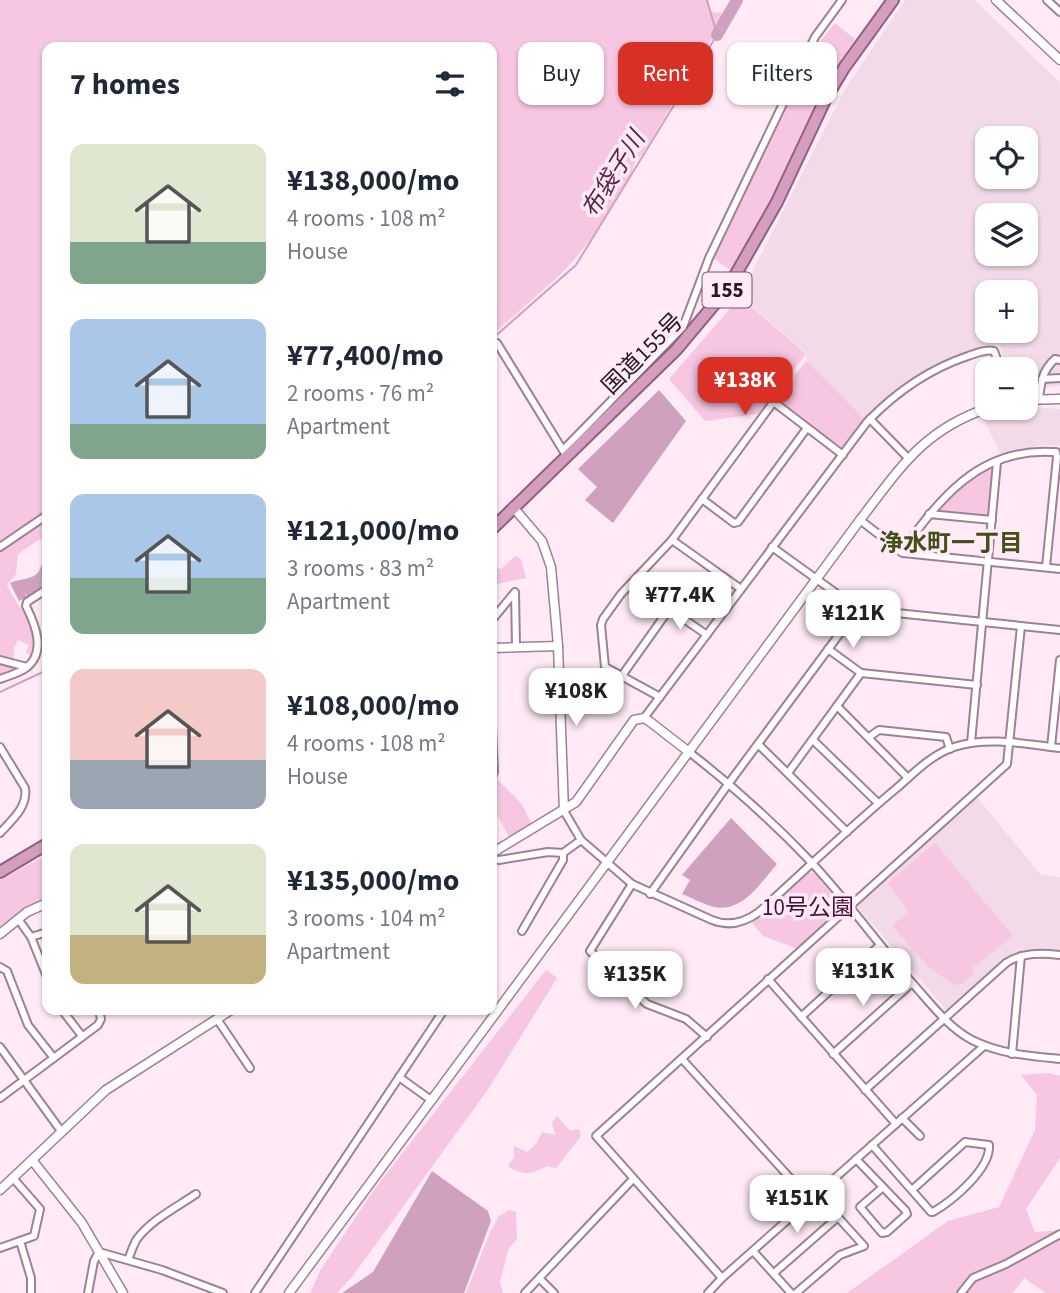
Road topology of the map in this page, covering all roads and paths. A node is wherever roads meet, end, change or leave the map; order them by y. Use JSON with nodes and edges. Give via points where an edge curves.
{"nodes":[{"id":1,"x":842,"y":0,"type":"edge"},
{"id":2,"x":892,"y":0,"type":"edge"},
{"id":3,"x":996,"y":0,"type":"edge"},
{"id":4,"x":1047,"y":0,"type":"edge"},
{"id":5,"x":1060,"y":12,"type":"edge"},
{"id":6,"x":1059,"y":58,"type":"edge"},
{"id":7,"x":497,"y":343,"type":"dead end"},
{"id":8,"x":998,"y":357,"type":"edge"},
{"id":9,"x":1060,"y":360,"type":"edge"},
{"id":10,"x":1060,"y":378,"type":"edge"},
{"id":11,"x":1042,"y":379,"type":"junction"},
{"id":12,"x":1039,"y":399,"type":"joint"},
{"id":13,"x":1060,"y":399,"type":"edge"},
{"id":14,"x":975,"y":414,"type":"edge"},
{"id":15,"x":870,"y":419,"type":"junction"},
{"id":16,"x":807,"y":428,"type":"junction"},
{"id":17,"x":565,"y":453,"type":"junction"},
{"id":18,"x":843,"y":454,"type":"junction"},
{"id":19,"x":908,"y":458,"type":"junction"},
{"id":20,"x":997,"y":462,"type":"junction"},
{"id":21,"x":702,"y":499,"type":"junction"},
{"id":22,"x":513,"y":507,"type":"junction"},
{"id":23,"x":929,"y":514,"type":"junction"},
{"id":24,"x":42,"y":518,"type":"edge"},
{"id":25,"x":860,"y":520,"type":"junction"},
{"id":26,"x":992,"y":520,"type":"junction"},
{"id":27,"x":497,"y":524,"type":"edge"},
{"id":28,"x":672,"y":540,"type":"junction"},
{"id":29,"x":0,"y":547,"type":"edge"},
{"id":30,"x":772,"y":547,"type":"junction"},
{"id":31,"x":901,"y":552,"type":"junction"},
{"id":32,"x":988,"y":562,"type":"junction"},
{"id":33,"x":1046,"y":567,"type":"junction"},
{"id":34,"x":1060,"y":569,"type":"edge"},
{"id":35,"x":817,"y":579,"type":"junction"},
{"id":36,"x":632,"y":583,"type":"junction"},
{"id":37,"x":741,"y":589,"type":"junction"},
{"id":38,"x":42,"y":592,"type":"edge"},
{"id":39,"x":670,"y":608,"type":"junction"},
{"id":40,"x":858,"y":609,"type":"junction"},
{"id":41,"x":497,"y":614,"type":"edge"},
{"id":42,"x":983,"y":622,"type":"junction"},
{"id":43,"x":1021,"y":626,"type":"junction"},
{"id":44,"x":1060,"y":630,"type":"edge"},
{"id":45,"x":707,"y":635,"type":"junction"},
{"id":46,"x":558,"y":646,"type":"junction"},
{"id":47,"x":516,"y":647,"type":"junction"},
{"id":48,"x":497,"y":648,"type":"edge"},
{"id":49,"x":828,"y":649,"type":"junction"},
{"id":50,"x":0,"y":660,"type":"edge"},
{"id":51,"x":1060,"y":660,"type":"edge"},
{"id":52,"x":27,"y":667,"type":"junction"},
{"id":53,"x":861,"y":673,"type":"junction"},
{"id":54,"x":621,"y":677,"type":"junction"},
{"id":55,"x":0,"y":679,"type":"edge"},
{"id":56,"x":977,"y":685,"type":"junction"},
{"id":57,"x":660,"y":697,"type":"junction"},
{"id":58,"x":838,"y":706,"type":"junction"},
{"id":59,"x":644,"y":718,"type":"junction"},
{"id":60,"x":869,"y":737,"type":"junction"},
{"id":61,"x":813,"y":740,"type":"junction"},
{"id":62,"x":1009,"y":742,"type":"junction"},
{"id":63,"x":971,"y":743,"type":"junction"},
{"id":64,"x":758,"y":744,"type":"junction"},
{"id":65,"x":0,"y":747,"type":"edge"},
{"id":66,"x":1051,"y":747,"type":"junction"},
{"id":67,"x":1060,"y":748,"type":"edge"},
{"id":68,"x":950,"y":749,"type":"junction"},
{"id":69,"x":690,"y":752,"type":"junction"},
{"id":70,"x":788,"y":773,"type":"junction"},
{"id":71,"x":908,"y":778,"type":"junction"},
{"id":72,"x":729,"y":783,"type":"junction"},
{"id":73,"x":878,"y":803,"type":"junction"},
{"id":74,"x":565,"y":811,"type":"junction"},
{"id":75,"x":847,"y":832,"type":"junction"},
{"id":76,"x":0,"y":833,"type":"edge"},
{"id":77,"x":581,"y":840,"type":"junction"},
{"id":78,"x":42,"y":847,"type":"edge"},
{"id":79,"x":497,"y":850,"type":"edge"},
{"id":80,"x":563,"y":853,"type":"junction"},
{"id":81,"x":497,"y":860,"type":"edge"},
{"id":82,"x":812,"y":863,"type":"junction"},
{"id":83,"x":606,"y":864,"type":"junction"},
{"id":84,"x":0,"y":872,"type":"edge"},
{"id":85,"x":632,"y":884,"type":"junction"},
{"id":86,"x":650,"y":894,"type":"junction"},
{"id":87,"x":42,"y":905,"type":"edge"},
{"id":88,"x":849,"y":907,"type":"junction"},
{"id":89,"x":18,"y":919,"type":"junction"},
{"id":90,"x":523,"y":931,"type":"dead end"},
{"id":91,"x":0,"y":934,"type":"edge"},
{"id":92,"x":42,"y":934,"type":"edge"},
{"id":93,"x":31,"y":937,"type":"junction"},
{"id":94,"x":880,"y":945,"type":"junction"},
{"id":95,"x":1060,"y":955,"type":"edge"},
{"id":96,"x":1021,"y":957,"type":"junction"},
{"id":97,"x":42,"y":964,"type":"edge"},
{"id":98,"x":0,"y":967,"type":"edge"},
{"id":99,"x":768,"y":979,"type":"junction"},
{"id":100,"x":912,"y":983,"type":"junction"},
{"id":101,"x":497,"y":1011,"type":"edge"},
{"id":102,"x":66,"y":1015,"type":"edge"},
{"id":103,"x":100,"y":1015,"type":"edge"},
{"id":104,"x":223,"y":1015,"type":"edge"},
{"id":105,"x":441,"y":1015,"type":"edge"},
{"id":106,"x":494,"y":1015,"type":"edge"},
{"id":107,"x":800,"y":1017,"type":"junction"},
{"id":108,"x":217,"y":1019,"type":"junction"},
{"id":109,"x":944,"y":1019,"type":"junction"},
{"id":110,"x":82,"y":1036,"type":"junction"},
{"id":111,"x":707,"y":1037,"type":"junction"},
{"id":112,"x":984,"y":1046,"type":"junction"},
{"id":113,"x":0,"y":1047,"type":"edge"},
{"id":114,"x":833,"y":1054,"type":"junction"},
{"id":115,"x":1012,"y":1054,"type":"junction"},
{"id":116,"x":53,"y":1058,"type":"junction"},
{"id":117,"x":682,"y":1059,"type":"junction"},
{"id":118,"x":1060,"y":1059,"type":"edge"},
{"id":119,"x":250,"y":1068,"type":"dead end"},
{"id":120,"x":399,"y":1077,"type":"junction"},
{"id":121,"x":25,"y":1079,"type":"junction"},
{"id":122,"x":865,"y":1090,"type":"junction"},
{"id":123,"x":0,"y":1098,"type":"edge"},
{"id":124,"x":431,"y":1100,"type":"junction"},
{"id":125,"x":902,"y":1118,"type":"junction"},
{"id":126,"x":896,"y":1124,"type":"junction"},
{"id":127,"x":61,"y":1131,"type":"junction"},
{"id":128,"x":920,"y":1136,"type":"dead end"},
{"id":129,"x":872,"y":1145,"type":"junction"},
{"id":130,"x":856,"y":1159,"type":"junction"},
{"id":131,"x":32,"y":1160,"type":"junction"},
{"id":132,"x":13,"y":1178,"type":"junction"},
{"id":133,"x":633,"y":1180,"type":"junction"},
{"id":134,"x":883,"y":1187,"type":"junction"},
{"id":135,"x":0,"y":1190,"type":"edge"},
{"id":136,"x":912,"y":1190,"type":"junction"},
{"id":137,"x":196,"y":1194,"type":"dead end"},
{"id":138,"x":817,"y":1194,"type":"junction"},
{"id":139,"x":810,"y":1200,"type":"junction"},
{"id":140,"x":838,"y":1217,"type":"junction"},
{"id":141,"x":1060,"y":1234,"type":"edge"},
{"id":142,"x":20,"y":1241,"type":"junction"},
{"id":143,"x":0,"y":1248,"type":"edge"},
{"id":144,"x":753,"y":1251,"type":"junction"},
{"id":145,"x":99,"y":1252,"type":"junction"},
{"id":146,"x":128,"y":1260,"type":"junction"},
{"id":147,"x":774,"y":1273,"type":"junction"},
{"id":148,"x":722,"y":1278,"type":"junction"},
{"id":149,"x":540,"y":1279,"type":"junction"},
{"id":150,"x":32,"y":1293,"type":"edge"},
{"id":151,"x":88,"y":1293,"type":"edge"},
{"id":152,"x":123,"y":1293,"type":"edge"},
{"id":153,"x":223,"y":1293,"type":"edge"},
{"id":154,"x":255,"y":1293,"type":"edge"},
{"id":155,"x":289,"y":1293,"type":"edge"},
{"id":156,"x":525,"y":1293,"type":"edge"},
{"id":157,"x":554,"y":1293,"type":"edge"},
{"id":158,"x":708,"y":1293,"type":"edge"},
{"id":159,"x":794,"y":1293,"type":"edge"},
{"id":160,"x":961,"y":1293,"type":"edge"}],
"edges":[{"from":1,"to":17,"type":"street","via":[[815,37],[709,258],[683,327]]},
{"from":2,"to":17,"type":"highway","name":"国道155号","number":"155","via":[[826,98],[777,202],[728,288],[676,350]]},
{"from":3,"to":6,"type":"street"},
{"from":4,"to":5,"type":"street"},
{"from":7,"to":17,"type":"street"},
{"from":8,"to":15,"type":"street","via":[[992,350],[958,359],[902,390]]},
{"from":9,"to":11,"type":"street","via":[[1046,367]]},
{"from":10,"to":11,"type":"street"},
{"from":11,"to":12,"type":"street"},
{"from":12,"to":13,"type":"street"},
{"from":14,"to":19,"type":"street","via":[[942,429]]},
{"from":15,"to":18,"type":"street"},
{"from":15,"to":19,"type":"street"},
{"from":16,"to":18,"type":"street"},
{"from":16,"to":21,"type":"street","via":[[738,522]]},
{"from":16,"to":21,"type":"street","via":[[772,404]]},
{"from":17,"to":22,"type":"highway","name":"国道155号","number":"155"},
{"from":18,"to":30,"type":"street"},
{"from":19,"to":25,"type":"street"},
{"from":20,"to":23,"type":"street","via":[[965,478]]},
{"from":20,"to":26,"type":"street"},
{"from":20,"to":33,"type":"street","via":[[1027,453],[1056,452]]},
{"from":21,"to":28,"type":"street"},
{"from":22,"to":27,"type":"highway","name":"国道155号","number":"155"},
{"from":22,"to":46,"type":"street","via":[[535,530],[548,554]]},
{"from":23,"to":26,"type":"street"},
{"from":23,"to":31,"type":"street"},
{"from":24,"to":29,"type":"street"},
{"from":25,"to":31,"type":"street"},
{"from":25,"to":35,"type":"street"},
{"from":26,"to":32,"type":"street"},
{"from":28,"to":36,"type":"street"},
{"from":28,"to":37,"type":"street"},
{"from":30,"to":35,"type":"street"},
{"from":30,"to":37,"type":"street"},
{"from":31,"to":32,"type":"street"},
{"from":32,"to":33,"type":"street"},
{"from":32,"to":42,"type":"street"},
{"from":33,"to":34,"type":"street"},
{"from":35,"to":40,"type":"street"},
{"from":35,"to":69,"type":"street"},
{"from":36,"to":39,"type":"street"},
{"from":36,"to":54,"type":"street","via":[[601,625],[605,667]]},
{"from":37,"to":45,"type":"street"},
{"from":38,"to":52,"type":"street","via":[[26,606],[38,648]]},
{"from":39,"to":45,"type":"street"},
{"from":39,"to":54,"type":"street"},
{"from":40,"to":42,"type":"street"},
{"from":40,"to":49,"type":"street"},
{"from":41,"to":47,"type":"street","via":[[515,592]]},
{"from":42,"to":43,"type":"street"},
{"from":42,"to":56,"type":"street"},
{"from":43,"to":44,"type":"street"},
{"from":43,"to":62,"type":"street"},
{"from":45,"to":57,"type":"street"},
{"from":46,"to":47,"type":"street"},
{"from":46,"to":74,"type":"street"},
{"from":47,"to":48,"type":"street"},
{"from":49,"to":53,"type":"street"},
{"from":49,"to":64,"type":"street"},
{"from":50,"to":52,"type":"street"},
{"from":51,"to":66,"type":"street"},
{"from":52,"to":55,"type":"street"},
{"from":53,"to":56,"type":"street"},
{"from":53,"to":58,"type":"street"},
{"from":54,"to":57,"type":"street"},
{"from":56,"to":63,"type":"street"},
{"from":57,"to":59,"type":"street"},
{"from":58,"to":60,"type":"street"},
{"from":58,"to":61,"type":"street"},
{"from":59,"to":69,"type":"street"},
{"from":59,"to":74,"type":"street","via":[[634,720]]},
{"from":60,"to":68,"type":"street","via":[[878,730],[946,737]]},
{"from":60,"to":71,"type":"street"},
{"from":61,"to":70,"type":"street"},
{"from":61,"to":73,"type":"street"},
{"from":62,"to":63,"type":"street"},
{"from":62,"to":66,"type":"street"},
{"from":62,"to":88,"type":"street","via":[[1007,764]]},
{"from":63,"to":68,"type":"street"},
{"from":64,"to":70,"type":"street"},
{"from":64,"to":72,"type":"street"},
{"from":65,"to":76,"type":"street","via":[[26,795]]},
{"from":66,"to":67,"type":"street"},
{"from":68,"to":71,"type":"street"},
{"from":69,"to":72,"type":"street"},
{"from":69,"to":83,"type":"street"},
{"from":70,"to":75,"type":"street"},
{"from":71,"to":73,"type":"street"},
{"from":72,"to":82,"type":"street"},
{"from":72,"to":86,"type":"street"},
{"from":73,"to":75,"type":"street"},
{"from":74,"to":77,"type":"street"},
{"from":74,"to":79,"type":"street"},
{"from":75,"to":82,"type":"street"},
{"from":77,"to":80,"type":"street"},
{"from":77,"to":83,"type":"street"},
{"from":78,"to":84,"type":"highway"},
{"from":80,"to":81,"type":"street"},
{"from":80,"to":90,"type":"street"},
{"from":82,"to":86,"type":"street","via":[[751,918],[734,924],[721,924]]},
{"from":82,"to":88,"type":"street"},
{"from":83,"to":85,"type":"street"},
{"from":83,"to":101,"type":"street"},
{"from":85,"to":86,"type":"street"},
{"from":85,"to":111,"type":"street","via":[[590,951],[648,1004],[686,1019]]},
{"from":87,"to":89,"type":"street"},
{"from":88,"to":94,"type":"street"},
{"from":88,"to":99,"type":"street"},
{"from":89,"to":91,"type":"street"},
{"from":89,"to":93,"type":"street"},
{"from":92,"to":93,"type":"street"},
{"from":93,"to":97,"type":"street"},
{"from":94,"to":100,"type":"street"},
{"from":94,"to":107,"type":"street"},
{"from":95,"to":96,"type":"street"},
{"from":96,"to":109,"type":"street","via":[[1002,967]]},
{"from":96,"to":115,"type":"street"},
{"from":98,"to":116,"type":"street","via":[[6,971],[28,1025]]},
{"from":99,"to":107,"type":"street"},
{"from":99,"to":111,"type":"street"},
{"from":100,"to":109,"type":"street"},
{"from":100,"to":114,"type":"street"},
{"from":102,"to":110,"type":"street"},
{"from":103,"to":110,"type":"street","via":[[98,1025]]},
{"from":104,"to":108,"type":"street"},
{"from":105,"to":120,"type":"street"},
{"from":106,"to":124,"type":"street"},
{"from":107,"to":114,"type":"street"},
{"from":108,"to":119,"type":"street"},
{"from":108,"to":127,"type":"street","via":[[117,1082]]},
{"from":109,"to":112,"type":"street"},
{"from":109,"to":122,"type":"street"},
{"from":110,"to":116,"type":"street"},
{"from":111,"to":117,"type":"street"},
{"from":112,"to":115,"type":"street"},
{"from":112,"to":125,"type":"street"},
{"from":113,"to":121,"type":"street"},
{"from":114,"to":122,"type":"street"},
{"from":115,"to":118,"type":"street"},
{"from":116,"to":121,"type":"street"},
{"from":117,"to":133,"type":"street","via":[[596,1136]]},
{"from":117,"to":139,"type":"street"},
{"from":120,"to":124,"type":"street"},
{"from":120,"to":154,"type":"street"},
{"from":121,"to":123,"type":"street"},
{"from":121,"to":127,"type":"street"},
{"from":122,"to":126,"type":"street"},
{"from":124,"to":155,"type":"street"},
{"from":125,"to":126,"type":"street"},
{"from":125,"to":128,"type":"street"},
{"from":126,"to":129,"type":"street"},
{"from":127,"to":131,"type":"street"},
{"from":129,"to":130,"type":"street"},
{"from":129,"to":136,"type":"street"},
{"from":130,"to":134,"type":"street"},
{"from":130,"to":138,"type":"street"},
{"from":131,"to":132,"type":"street"},
{"from":131,"to":145,"type":"street"},
{"from":132,"to":135,"type":"street"},
{"from":132,"to":142,"type":"street","via":[[40,1211],[36,1234]]},
{"from":133,"to":148,"type":"street"},
{"from":133,"to":149,"type":"street"},
{"from":134,"to":134,"type":"street","via":[[907,1214],[884,1233],[860,1207]]},
{"from":136,"to":136,"type":"street","via":[[935,1212],[978,1175],[989,1145],[967,1141]]},
{"from":137,"to":146,"type":"street","via":[[142,1235]]},
{"from":138,"to":139,"type":"street"},
{"from":138,"to":140,"type":"street"},
{"from":139,"to":144,"type":"street"},
{"from":140,"to":147,"type":"street"},
{"from":140,"to":159,"type":"street","via":[[864,1246],[839,1255]]},
{"from":141,"to":160,"type":"street","via":[[973,1278]]},
{"from":142,"to":143,"type":"street"},
{"from":142,"to":150,"type":"street"},
{"from":144,"to":147,"type":"street"},
{"from":144,"to":148,"type":"street"},
{"from":145,"to":146,"type":"street"},
{"from":145,"to":151,"type":"street"},
{"from":145,"to":152,"type":"street"},
{"from":146,"to":153,"type":"street"},
{"from":147,"to":159,"type":"street"},
{"from":148,"to":158,"type":"street"},
{"from":149,"to":156,"type":"street"},
{"from":149,"to":157,"type":"street"}]}
